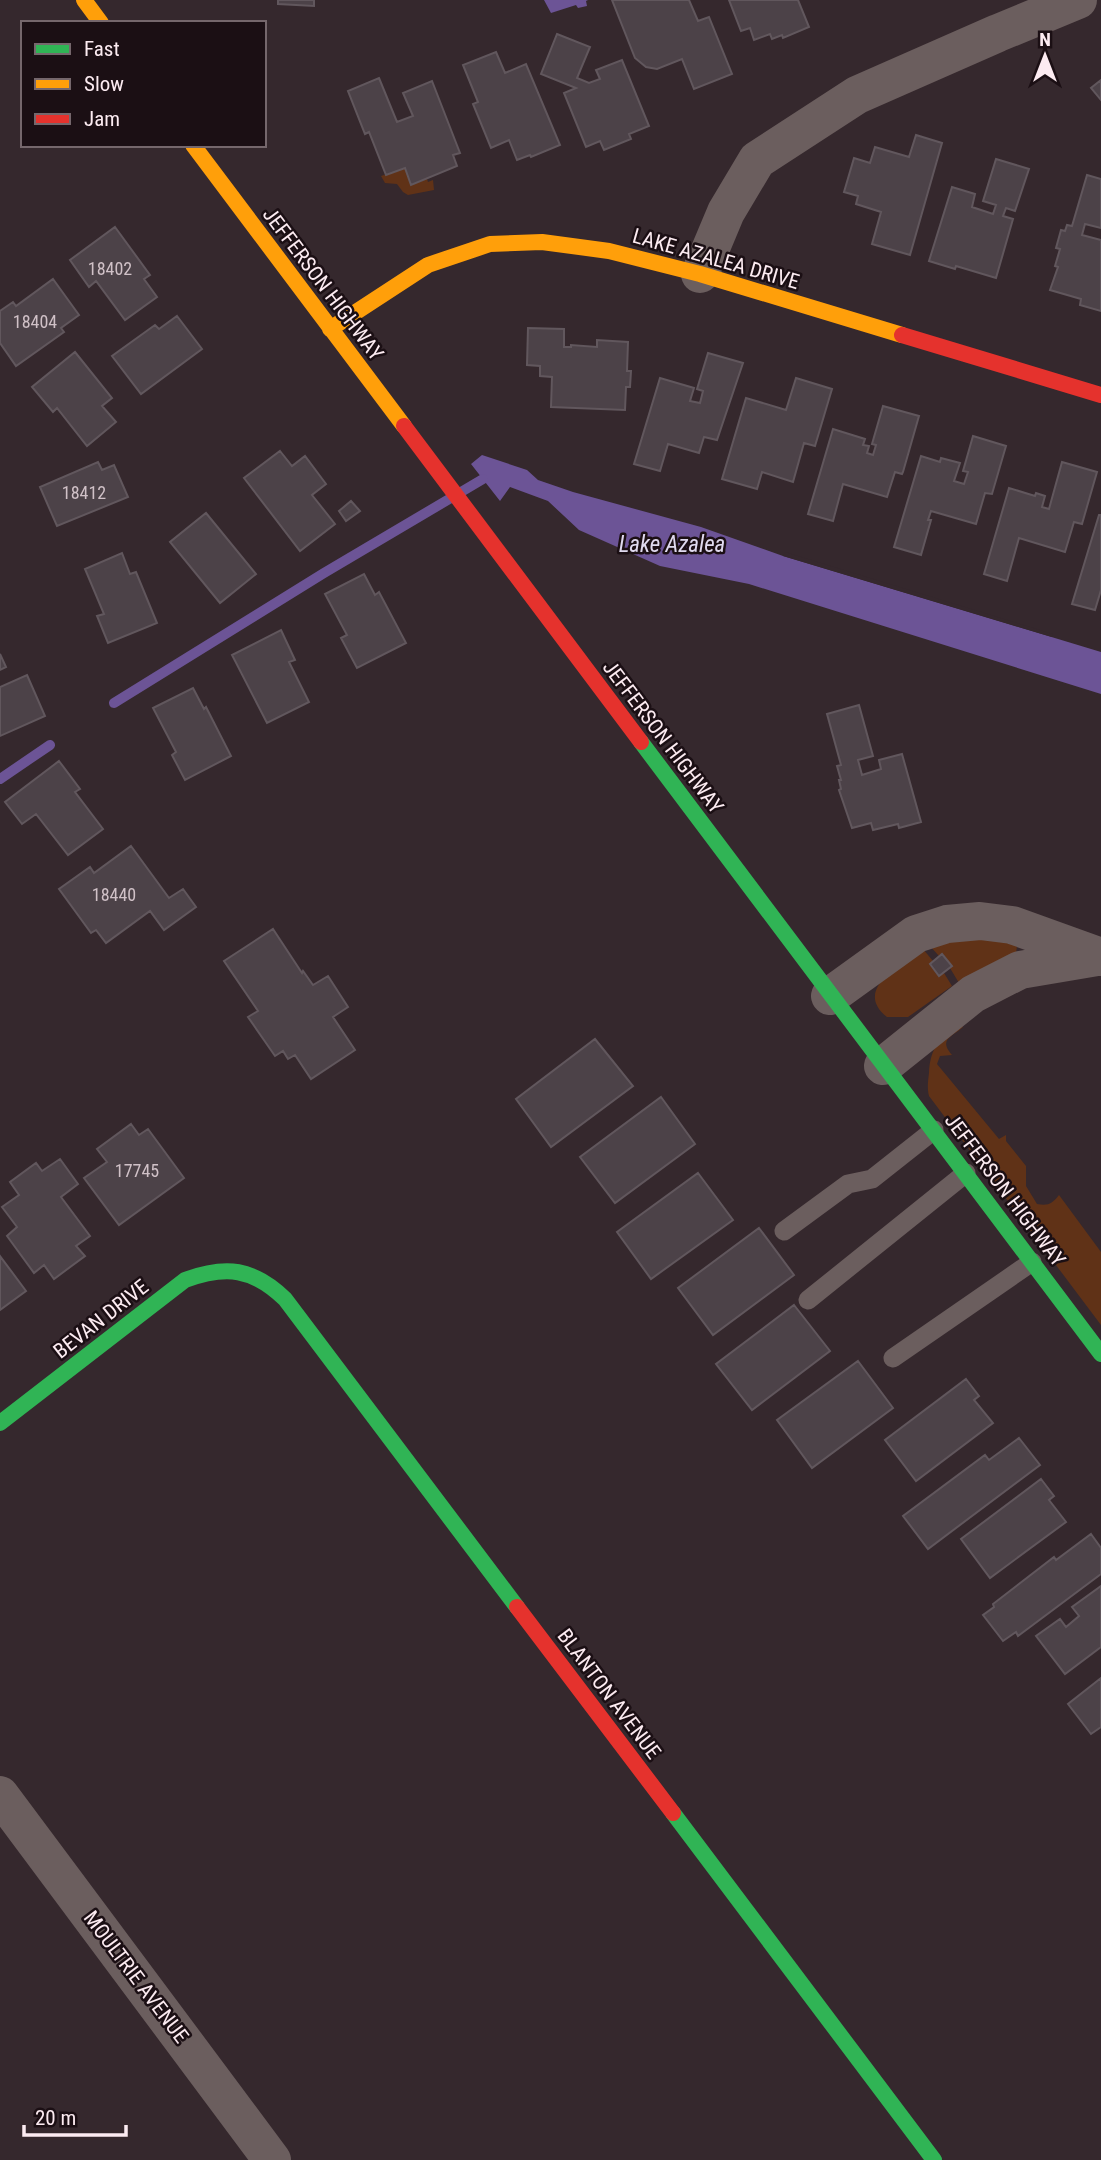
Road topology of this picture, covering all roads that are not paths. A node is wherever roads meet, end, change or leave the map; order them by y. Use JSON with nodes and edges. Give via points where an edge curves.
{"nodes":[{"id":1,"x":85,"y":0,"type":"edge"},
{"id":2,"x":1078,"y":0,"type":"edge"},
{"id":3,"x":100,"y":21,"type":"edge"},
{"id":4,"x":194,"y":147,"type":"edge"},
{"id":5,"x":700,"y":274,"type":"junction"},
{"id":6,"x":330,"y":329,"type":"junction"},
{"id":7,"x":1101,"y":395,"type":"edge"},
{"id":8,"x":1100,"y":957,"type":"edge"},
{"id":9,"x":830,"y":996,"type":"junction"},
{"id":10,"x":883,"y":1066,"type":"junction"},
{"id":11,"x":934,"y":1130,"type":"junction"},
{"id":12,"x":966,"y":1173,"type":"junction"},
{"id":13,"x":784,"y":1231,"type":"dead end"},
{"id":14,"x":1032,"y":1262,"type":"junction"},
{"id":15,"x":236,"y":1271,"type":"joint"},
{"id":16,"x":808,"y":1300,"type":"dead end"},
{"id":17,"x":1101,"y":1354,"type":"edge"},
{"id":18,"x":893,"y":1358,"type":"dead end"},
{"id":19,"x":0,"y":1423,"type":"edge"},
{"id":20,"x":0,"y":1795,"type":"edge"},
{"id":21,"x":272,"y":2160,"type":"edge"},
{"id":22,"x":934,"y":2160,"type":"edge"}],
"edges":[{"from":1,"to":3,"type":"street"},
{"from":2,"to":5,"type":"street","via":[[857,95],[757,160],[726,212]]},
{"from":4,"to":6,"type":"street","name":"JEFFERSON HIGHWAY"},
{"from":5,"to":6,"type":"street","name":"LAKE AZALEA DRIVE","via":[[594,248],[542,242],[490,244],[428,265]]},
{"from":5,"to":7,"type":"street","name":"LAKE AZALEA DRIVE"},
{"from":6,"to":9,"type":"street","name":"JEFFERSON HIGHWAY"},
{"from":8,"to":9,"type":"street","via":[[1013,925],[947,924],[916,934]]},
{"from":8,"to":10,"type":"street","via":[[1008,976],[972,995]]},
{"from":9,"to":10,"type":"street","name":"JEFFERSON HIGHWAY"},
{"from":10,"to":11,"type":"street","name":"JEFFERSON HIGHWAY"},
{"from":11,"to":12,"type":"street","name":"JEFFERSON HIGHWAY"},
{"from":11,"to":13,"type":"lane","via":[[872,1179],[848,1184]]},
{"from":12,"to":14,"type":"street","name":"JEFFERSON HIGHWAY"},
{"from":12,"to":16,"type":"lane"},
{"from":14,"to":17,"type":"street","name":"JEFFERSON HIGHWAY"},
{"from":14,"to":18,"type":"lane"},
{"from":15,"to":19,"type":"street","name":"BEVAN DRIVE","via":[[205,1272],[185,1280]]},
{"from":15,"to":22,"type":"street","name":"BLANTON AVENUE","via":[[264,1279],[285,1299]]},
{"from":20,"to":21,"type":"street","name":"MOULTRIE AVENUE"}]}
